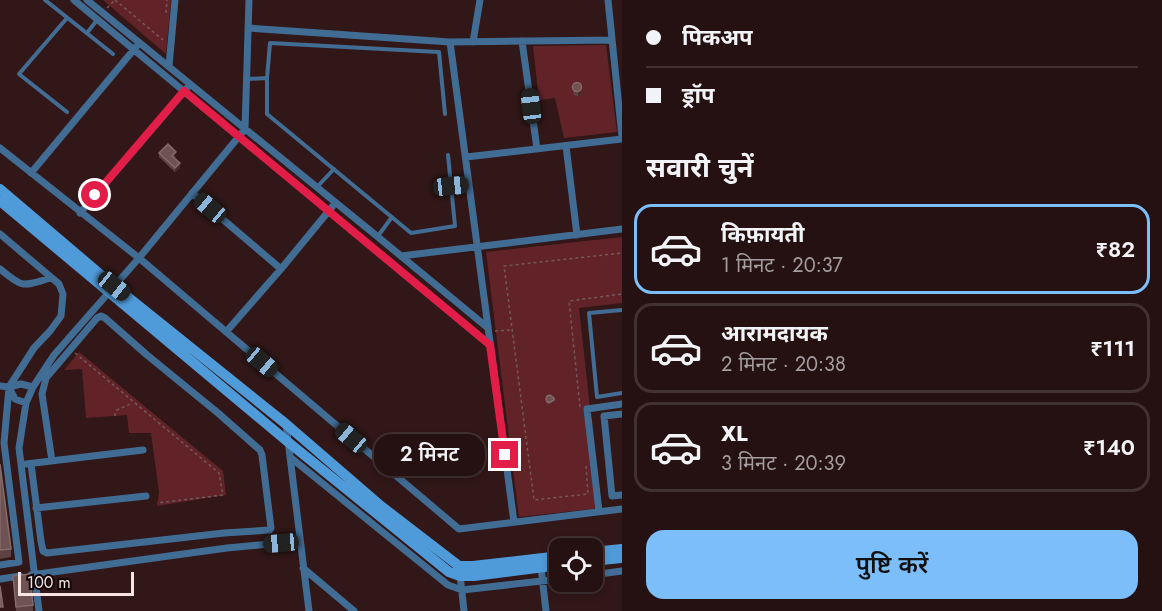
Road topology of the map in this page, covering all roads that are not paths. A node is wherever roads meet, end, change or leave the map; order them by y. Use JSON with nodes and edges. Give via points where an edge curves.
{"nodes":[{"id":1,"x":45,"y":0,"type":"edge"},
{"id":2,"x":74,"y":0,"type":"edge"},
{"id":3,"x":87,"y":0,"type":"edge"},
{"id":4,"x":175,"y":0,"type":"edge"},
{"id":5,"x":249,"y":0,"type":"edge"},
{"id":6,"x":480,"y":0,"type":"edge"},
{"id":7,"x":608,"y":0,"type":"edge"},
{"id":8,"x":100,"y":16,"type":"junction"},
{"id":9,"x":67,"y":18,"type":"junction"},
{"id":10,"x":248,"y":28,"type":"junction"},
{"id":11,"x":87,"y":33,"type":"junction"},
{"id":12,"x":612,"y":40,"type":"junction"},
{"id":13,"x":522,"y":41,"type":"junction"},
{"id":14,"x":450,"y":42,"type":"junction"},
{"id":15,"x":473,"y":42,"type":"junction"},
{"id":16,"x":140,"y":43,"type":"junction"},
{"id":17,"x":134,"y":49,"type":"junction"},
{"id":18,"x":113,"y":54,"type":"dead end"},
{"id":19,"x":169,"y":66,"type":"junction"},
{"id":20,"x":267,"y":78,"type":"junction"},
{"id":21,"x":247,"y":79,"type":"junction"},
{"id":22,"x":190,"y":84,"type":"junction"},
{"id":23,"x":184,"y":91,"type":"junction"},
{"id":24,"x":67,"y":112,"type":"dead end"},
{"id":25,"x":446,"y":114,"type":"dead end"},
{"id":26,"x":245,"y":129,"type":"junction"},
{"id":27,"x":239,"y":136,"type":"junction"},
{"id":28,"x":622,"y":138,"type":"edge"},
{"id":29,"x":566,"y":146,"type":"junction"},
{"id":30,"x":0,"y":148,"type":"edge"},
{"id":31,"x":537,"y":149,"type":"junction"},
{"id":32,"x":448,"y":155,"type":"dead end"},
{"id":33,"x":466,"y":157,"type":"junction"},
{"id":34,"x":334,"y":169,"type":"junction"},
{"id":35,"x":31,"y":173,"type":"junction"},
{"id":36,"x":470,"y":184,"type":"junction"},
{"id":37,"x":451,"y":186,"type":"junction"},
{"id":38,"x":317,"y":187,"type":"junction"},
{"id":39,"x":0,"y":189,"type":"edge"},
{"id":40,"x":192,"y":193,"type":"junction"},
{"id":41,"x":0,"y":201,"type":"edge"},
{"id":42,"x":335,"y":202,"type":"junction"},
{"id":43,"x":329,"y":210,"type":"junction"},
{"id":44,"x":80,"y":213,"type":"junction"},
{"id":45,"x":392,"y":217,"type":"junction"},
{"id":46,"x":622,"y":229,"type":"edge"},
{"id":47,"x":0,"y":234,"type":"edge"},
{"id":48,"x":577,"y":235,"type":"junction"},
{"id":49,"x":378,"y":237,"type":"junction"},
{"id":50,"x":478,"y":247,"type":"junction"},
{"id":51,"x":401,"y":256,"type":"junction"},
{"id":52,"x":139,"y":258,"type":"junction"},
{"id":53,"x":0,"y":269,"type":"edge"},
{"id":54,"x":280,"y":269,"type":"junction"},
{"id":55,"x":51,"y":278,"type":"junction"},
{"id":56,"x":112,"y":289,"type":"junction"},
{"id":57,"x":622,"y":310,"type":"edge"},
{"id":58,"x":488,"y":330,"type":"junction"},
{"id":59,"x":226,"y":332,"type":"junction"},
{"id":60,"x":490,"y":345,"type":"junction"},
{"id":61,"x":0,"y":386,"type":"edge"},
{"id":62,"x":9,"y":387,"type":"junction"},
{"id":63,"x":33,"y":387,"type":"junction"},
{"id":64,"x":622,"y":393,"type":"edge"},
{"id":65,"x":26,"y":403,"type":"junction"},
{"id":66,"x":622,"y":404,"type":"edge"},
{"id":67,"x":622,"y":414,"type":"edge"},
{"id":68,"x":604,"y":416,"type":"junction"},
{"id":69,"x":588,"y":419,"type":"junction"},
{"id":70,"x":286,"y":424,"type":"junction"},
{"id":71,"x":2,"y":440,"type":"edge"},
{"id":72,"x":288,"y":442,"type":"junction"},
{"id":73,"x":143,"y":450,"type":"dead end"},
{"id":74,"x":290,"y":457,"type":"junction"},
{"id":75,"x":52,"y":461,"type":"junction"},
{"id":76,"x":31,"y":464,"type":"junction"},
{"id":77,"x":21,"y":465,"type":"junction"},
{"id":78,"x":622,"y":495,"type":"edge"},
{"id":79,"x":146,"y":496,"type":"dead end"},
{"id":80,"x":36,"y":508,"type":"junction"},
{"id":81,"x":622,"y":509,"type":"edge"},
{"id":82,"x":599,"y":512,"type":"junction"},
{"id":83,"x":514,"y":522,"type":"junction"},
{"id":84,"x":224,"y":533,"type":"junction"},
{"id":85,"x":300,"y":542,"type":"junction"},
{"id":86,"x":227,"y":548,"type":"junction"},
{"id":87,"x":622,"y":549,"type":"edge"},
{"id":88,"x":603,"y":551,"type":"edge"},
{"id":89,"x":549,"y":557,"type":"edge"},
{"id":90,"x":622,"y":558,"type":"edge"},
{"id":91,"x":603,"y":560,"type":"edge"},
{"id":92,"x":0,"y":565,"type":"edge"},
{"id":93,"x":549,"y":566,"type":"edge"},
{"id":94,"x":541,"y":567,"type":"junction"},
{"id":95,"x":303,"y":568,"type":"junction"},
{"id":96,"x":460,"y":571,"type":"junction"},
{"id":97,"x":622,"y":572,"type":"edge"},
{"id":98,"x":603,"y":574,"type":"edge"},
{"id":99,"x":34,"y":575,"type":"junction"},
{"id":100,"x":0,"y":579,"type":"edge"},
{"id":101,"x":549,"y":580,"type":"edge"},
{"id":102,"x":543,"y":581,"type":"junction"},
{"id":103,"x":462,"y":590,"type":"junction"},
{"id":104,"x":39,"y":611,"type":"edge"},
{"id":105,"x":309,"y":611,"type":"edge"},
{"id":106,"x":354,"y":611,"type":"edge"},
{"id":107,"x":464,"y":611,"type":"edge"},
{"id":108,"x":546,"y":611,"type":"edge"}],
"edges":[{"from":1,"to":9,"type":"lane"},
{"from":2,"to":8,"type":"street"},
{"from":3,"to":8,"type":"street"},
{"from":4,"to":19,"type":"street"},
{"from":5,"to":10,"type":"street"},
{"from":6,"to":15,"type":"street"},
{"from":7,"to":12,"type":"street"},
{"from":8,"to":11,"type":"lane"},
{"from":8,"to":16,"type":"street"},
{"from":8,"to":17,"type":"street"},
{"from":9,"to":11,"type":"lane"},
{"from":9,"to":24,"type":"lane","via":[[19,74]]},
{"from":10,"to":14,"type":"street"},
{"from":10,"to":21,"type":"street"},
{"from":11,"to":18,"type":"lane"},
{"from":12,"to":13,"type":"street"},
{"from":12,"to":28,"type":"street"},
{"from":13,"to":15,"type":"street"},
{"from":13,"to":31,"type":"street"},
{"from":14,"to":15,"type":"street"},
{"from":14,"to":33,"type":"street"},
{"from":16,"to":17,"type":"street"},
{"from":16,"to":19,"type":"street"},
{"from":17,"to":23,"type":"street"},
{"from":17,"to":35,"type":"street"},
{"from":19,"to":22,"type":"street"},
{"from":20,"to":21,"type":"lane"},
{"from":20,"to":25,"type":"lane","via":[[270,43],[439,52]]},
{"from":20,"to":34,"type":"lane","via":[[267,114]]},
{"from":21,"to":26,"type":"street"},
{"from":22,"to":23,"type":"street"},
{"from":22,"to":26,"type":"street"},
{"from":23,"to":27,"type":"street"},
{"from":23,"to":44,"type":"street"},
{"from":26,"to":27,"type":"street"},
{"from":26,"to":38,"type":"street"},
{"from":27,"to":40,"type":"street"},
{"from":27,"to":43,"type":"street"},
{"from":28,"to":29,"type":"street"},
{"from":29,"to":31,"type":"street"},
{"from":29,"to":48,"type":"street"},
{"from":30,"to":35,"type":"street"},
{"from":31,"to":33,"type":"street"},
{"from":32,"to":37,"type":"lane"},
{"from":33,"to":36,"type":"street"},
{"from":34,"to":38,"type":"lane"},
{"from":34,"to":45,"type":"lane"},
{"from":35,"to":44,"type":"street"},
{"from":36,"to":37,"type":"lane"},
{"from":36,"to":50,"type":"street"},
{"from":37,"to":45,"type":"lane","via":[[455,226],[411,233]]},
{"from":38,"to":42,"type":"street"},
{"from":39,"to":56,"type":"street"},
{"from":40,"to":52,"type":"street"},
{"from":40,"to":54,"type":"street"},
{"from":41,"to":56,"type":"street"},
{"from":42,"to":43,"type":"street"},
{"from":42,"to":49,"type":"street"},
{"from":43,"to":54,"type":"street"},
{"from":43,"to":60,"type":"street"},
{"from":44,"to":52,"type":"street"},
{"from":45,"to":49,"type":"lane"},
{"from":46,"to":48,"type":"street"},
{"from":47,"to":55,"type":"street"},
{"from":48,"to":50,"type":"street"},
{"from":49,"to":51,"type":"street"},
{"from":50,"to":51,"type":"street"},
{"from":50,"to":58,"type":"street"},
{"from":51,"to":58,"type":"street"},
{"from":52,"to":56,"type":"street"},
{"from":52,"to":59,"type":"street"},
{"from":53,"to":55,"type":"street","via":[[23,285]]},
{"from":54,"to":59,"type":"street"},
{"from":55,"to":62,"type":"street","via":[[63,294],[61,316]]},
{"from":56,"to":63,"type":"street","via":[[54,355]]},
{"from":56,"to":70,"type":"street"},
{"from":56,"to":72,"type":"street"},
{"from":57,"to":64,"type":"lane","via":[[589,313],[597,397]]},
{"from":58,"to":60,"type":"street"},
{"from":59,"to":83,"type":"street","via":[[459,529]]},
{"from":60,"to":83,"type":"street"},
{"from":61,"to":62,"type":"street"},
{"from":62,"to":63,"type":"street"},
{"from":62,"to":65,"type":"street","via":[[15,399]]},
{"from":62,"to":71,"type":"street"},
{"from":63,"to":65,"type":"street"},
{"from":65,"to":77,"type":"street","via":[[19,448]]},
{"from":66,"to":69,"type":"street","via":[[587,409]]},
{"from":67,"to":68,"type":"street"},
{"from":68,"to":69,"type":"street"},
{"from":68,"to":78,"type":"street","via":[[612,496]]},
{"from":69,"to":82,"type":"street"},
{"from":70,"to":72,"type":"street"},
{"from":70,"to":96,"type":"street"},
{"from":71,"to":92,"type":"street","via":[[20,562]]},
{"from":72,"to":74,"type":"street"},
{"from":72,"to":96,"type":"street","via":[[449,572]]},
{"from":73,"to":75,"type":"street"},
{"from":74,"to":85,"type":"street"},
{"from":74,"to":103,"type":"street","via":[[448,585]]},
{"from":75,"to":76,"type":"street"},
{"from":75,"to":84,"type":"street","via":[[43,385],[101,316],[260,450],[270,530]]},
{"from":76,"to":77,"type":"street"},
{"from":76,"to":80,"type":"street"},
{"from":77,"to":99,"type":"street"},
{"from":79,"to":80,"type":"street"},
{"from":80,"to":84,"type":"street","via":[[41,542],[47,553]]},
{"from":81,"to":82,"type":"street"},
{"from":82,"to":83,"type":"street"},
{"from":84,"to":86,"type":"street"},
{"from":85,"to":86,"type":"street"},
{"from":85,"to":95,"type":"street"},
{"from":86,"to":99,"type":"street"},
{"from":87,"to":88,"type":"street"},
{"from":89,"to":96,"type":"street"},
{"from":90,"to":91,"type":"street"},
{"from":93,"to":94,"type":"street"},
{"from":94,"to":96,"type":"street","via":[[474,576]]},
{"from":94,"to":102,"type":"street"},
{"from":95,"to":105,"type":"street"},
{"from":95,"to":106,"type":"street"},
{"from":96,"to":103,"type":"street"},
{"from":97,"to":98,"type":"street"},
{"from":99,"to":100,"type":"street"},
{"from":99,"to":104,"type":"street"},
{"from":101,"to":102,"type":"street"},
{"from":102,"to":103,"type":"street"},
{"from":102,"to":108,"type":"street"},
{"from":103,"to":107,"type":"street"}]}
